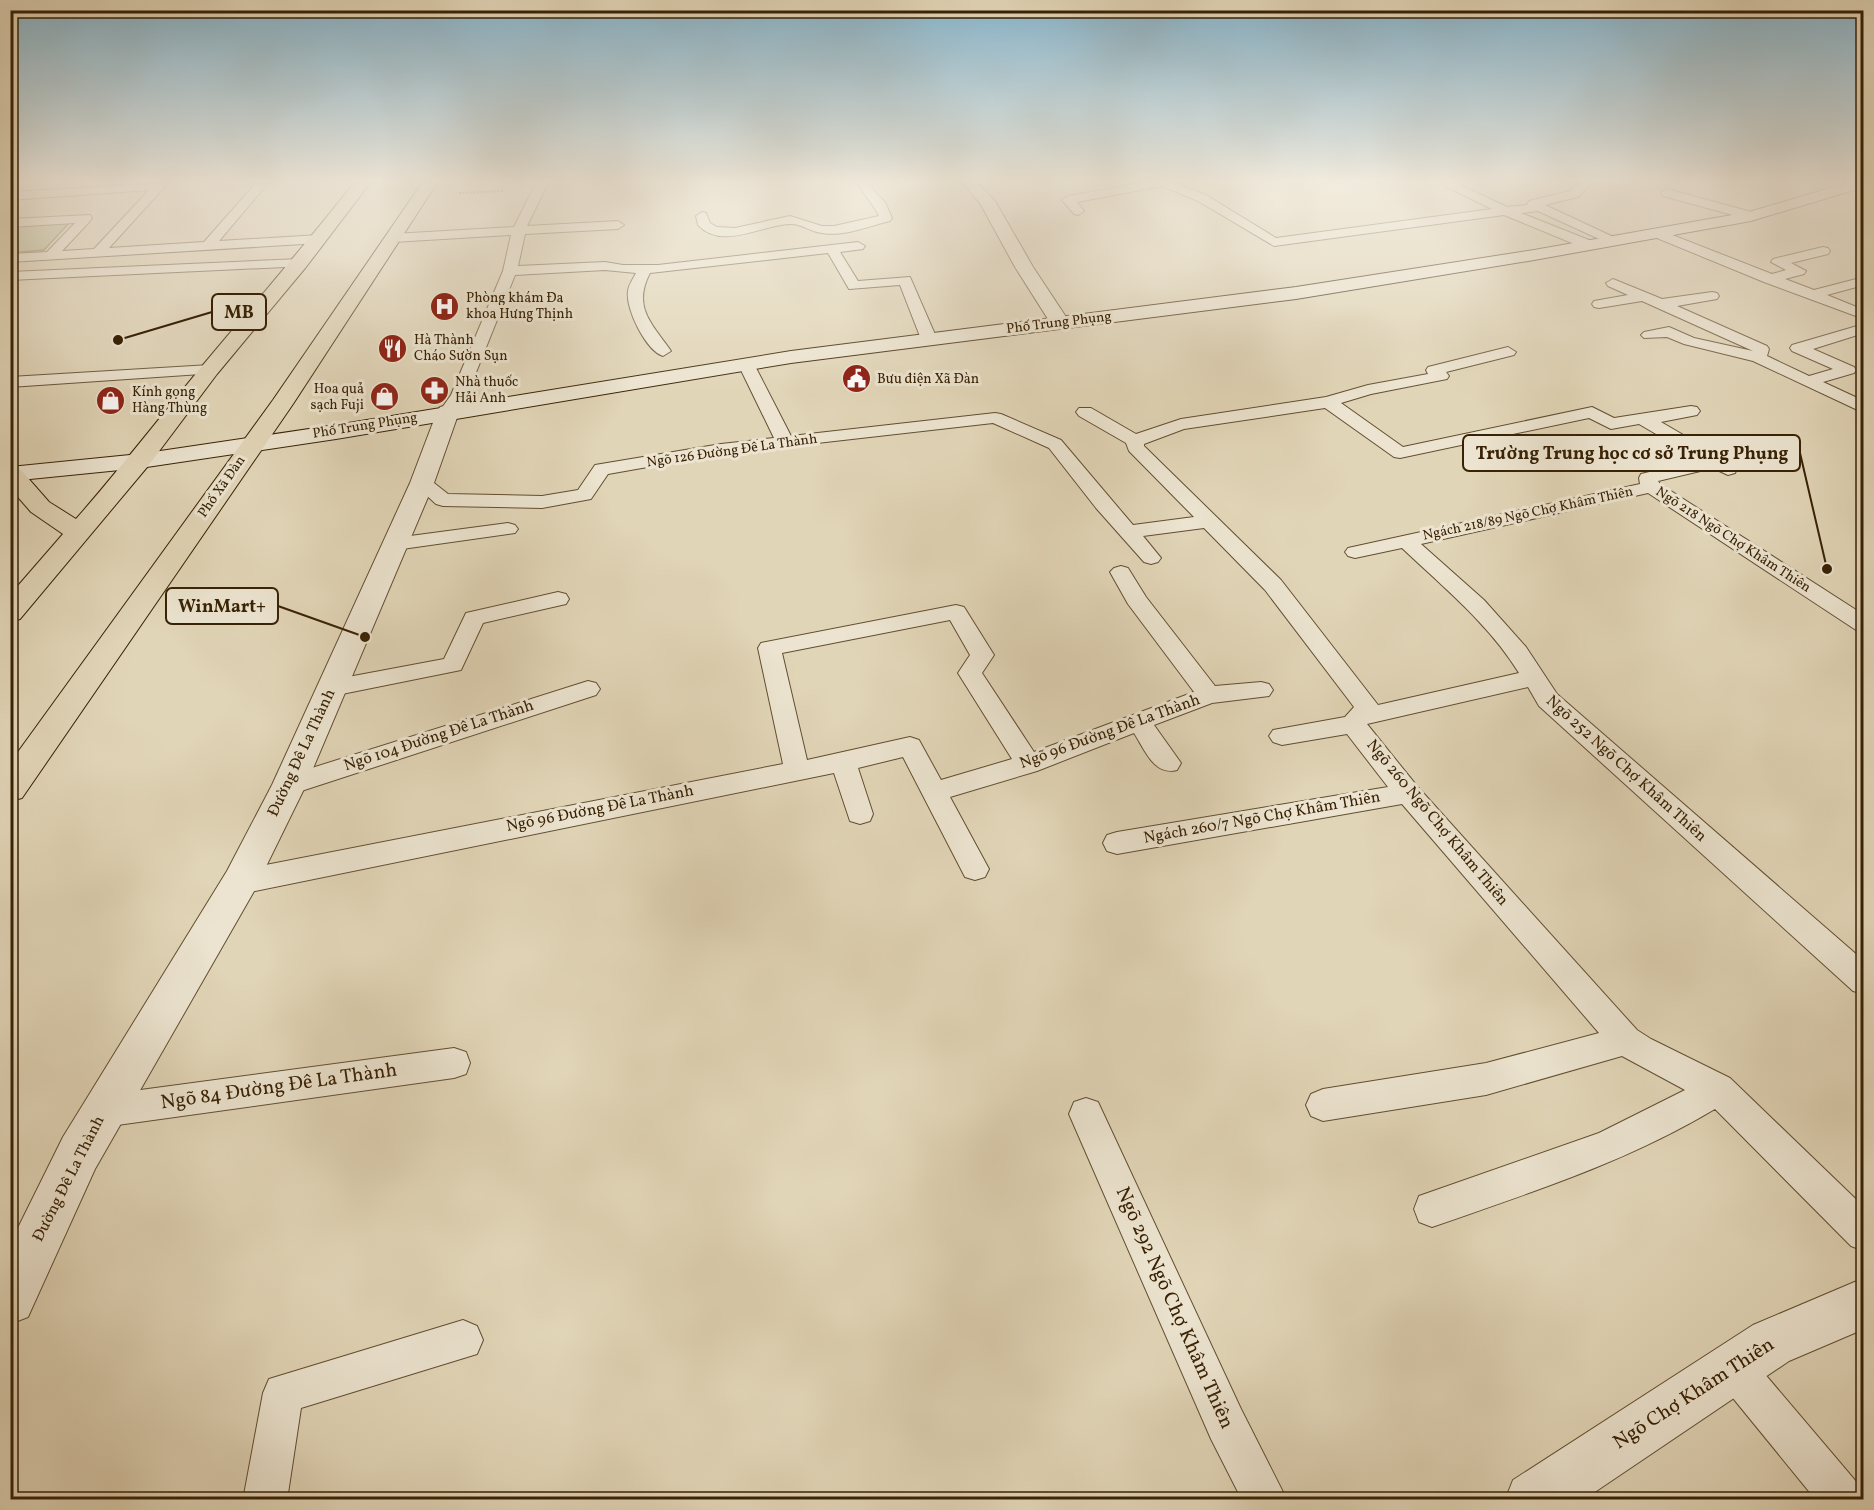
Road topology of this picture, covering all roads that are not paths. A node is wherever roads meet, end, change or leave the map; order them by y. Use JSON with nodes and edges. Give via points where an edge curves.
{"nodes":[{"id":1,"x":75,"y":253,"type":"edge"},
{"id":2,"x":307,"y":253,"type":"edge"},
{"id":3,"x":382,"y":253,"type":"edge"},
{"id":4,"x":514,"y":253,"type":"edge"},
{"id":5,"x":798,"y":253,"type":"edge"},
{"id":6,"x":835,"y":253,"type":"edge"},
{"id":7,"x":1016,"y":253,"type":"edge"},
{"id":8,"x":1536,"y":253,"type":"edge"},
{"id":9,"x":1707,"y":253,"type":"edge"},
{"id":10,"x":51,"y":255,"type":"joint"},
{"id":11,"x":1827,"y":256,"type":"dead end"},
{"id":12,"x":10,"y":258,"type":"edge"},
{"id":13,"x":300,"y":262,"type":"junction"},
{"id":14,"x":645,"y":269,"type":"junction"},
{"id":15,"x":10,"y":271,"type":"edge"},
{"id":16,"x":121,"y":271,"type":"junction"},
{"id":17,"x":510,"y":271,"type":"junction"},
{"id":18,"x":10,"y":276,"type":"edge"},
{"id":19,"x":1769,"y":279,"type":"junction"},
{"id":20,"x":1863,"y":281,"type":"edge"},
{"id":21,"x":1613,"y":283,"type":"dead end"},
{"id":22,"x":1812,"y":295,"type":"junction"},
{"id":23,"x":1712,"y":296,"type":"dead end"},
{"id":24,"x":1651,"y":301,"type":"junction"},
{"id":25,"x":1599,"y":304,"type":"dead end"},
{"id":26,"x":1860,"y":310,"type":"edge"},
{"id":27,"x":1060,"y":323,"type":"junction"},
{"id":28,"x":1863,"y":328,"type":"edge"},
{"id":29,"x":1649,"y":335,"type":"dead end"},
{"id":30,"x":929,"y":339,"type":"junction"},
{"id":31,"x":663,"y":351,"type":"dead end"},
{"id":32,"x":1508,"y":352,"type":"dead end"},
{"id":33,"x":1757,"y":358,"type":"junction"},
{"id":34,"x":746,"y":364,"type":"junction"},
{"id":35,"x":1721,"y":365,"type":"dead end"},
{"id":36,"x":1856,"y":367,"type":"edge"},
{"id":37,"x":210,"y":370,"type":"junction"},
{"id":38,"x":85,"y":377,"type":"junction"},
{"id":39,"x":1808,"y":381,"type":"junction"},
{"id":40,"x":10,"y":382,"type":"edge"},
{"id":41,"x":10,"y":390,"type":"edge"},
{"id":42,"x":1863,"y":395,"type":"edge"},
{"id":43,"x":1846,"y":400,"type":"junction"},
{"id":44,"x":1328,"y":402,"type":"junction"},
{"id":45,"x":1863,"y":408,"type":"edge"},
{"id":46,"x":1691,"y":411,"type":"dead end"},
{"id":47,"x":448,"y":412,"type":"junction"},
{"id":48,"x":1085,"y":412,"type":"dead end"},
{"id":49,"x":1646,"y":420,"type":"junction"},
{"id":50,"x":1135,"y":441,"type":"junction"},
{"id":51,"x":785,"y":442,"type":"junction"},
{"id":52,"x":253,"y":444,"type":"junction"},
{"id":53,"x":140,"y":461,"type":"junction"},
{"id":54,"x":11,"y":474,"type":"edge"},
{"id":55,"x":422,"y":483,"type":"junction"},
{"id":56,"x":1651,"y":487,"type":"junction"},
{"id":57,"x":1209,"y":521,"type":"junction"},
{"id":58,"x":508,"y":529,"type":"dead end"},
{"id":59,"x":78,"y":532,"type":"junction"},
{"id":60,"x":1129,"y":532,"type":"junction"},
{"id":61,"x":1406,"y":541,"type":"junction"},
{"id":62,"x":395,"y":544,"type":"junction"},
{"id":63,"x":1355,"y":552,"type":"dead end"},
{"id":64,"x":1151,"y":558,"type":"dead end"},
{"id":65,"x":1121,"y":572,"type":"dead end"},
{"id":66,"x":558,"y":599,"type":"dead end"},
{"id":67,"x":10,"y":613,"type":"edge"},
{"id":68,"x":1863,"y":625,"type":"edge"},
{"id":69,"x":1533,"y":678,"type":"junction"},
{"id":70,"x":332,"y":688,"type":"junction"},
{"id":71,"x":588,"y":689,"type":"dead end"},
{"id":72,"x":1261,"y":690,"type":"dead end"},
{"id":73,"x":1209,"y":695,"type":"junction"},
{"id":74,"x":1355,"y":721,"type":"junction"},
{"id":75,"x":1139,"y":722,"type":"junction"},
{"id":76,"x":1282,"y":735,"type":"dead end"},
{"id":77,"x":843,"y":762,"type":"junction"},
{"id":78,"x":1168,"y":763,"type":"dead end"},
{"id":79,"x":1028,"y":764,"type":"junction"},
{"id":80,"x":797,"y":770,"type":"junction"},
{"id":81,"x":289,"y":785,"type":"junction"},
{"id":82,"x":10,"y":789,"type":"edge"},
{"id":83,"x":934,"y":792,"type":"junction"},
{"id":84,"x":1408,"y":793,"type":"junction"},
{"id":85,"x":860,"y":814,"type":"dead end"},
{"id":86,"x":1117,"y":843,"type":"dead end"},
{"id":87,"x":975,"y":869,"type":"dead end"},
{"id":88,"x":240,"y":882,"type":"junction"},
{"id":89,"x":1863,"y":981,"type":"edge"},
{"id":90,"x":1626,"y":1040,"type":"junction"},
{"id":91,"x":454,"y":1063,"type":"dead end"},
{"id":92,"x":1718,"y":1089,"type":"junction"},
{"id":93,"x":1323,"y":1105,"type":"dead end"},
{"id":94,"x":103,"y":1111,"type":"junction"},
{"id":95,"x":1086,"y":1114,"type":"dead end"},
{"id":96,"x":1432,"y":1209,"type":"dead end"},
{"id":97,"x":1863,"y":1233,"type":"edge"},
{"id":98,"x":10,"y":1299,"type":"edge"},
{"id":99,"x":1863,"y":1303,"type":"edge"},
{"id":100,"x":462,"y":1340,"type":"dead end"},
{"id":101,"x":1733,"y":1367,"type":"junction"},
{"id":102,"x":265,"y":1500,"type":"edge"},
{"id":103,"x":1265,"y":1500,"type":"edge"},
{"id":104,"x":1533,"y":1500,"type":"edge"},
{"id":105,"x":1844,"y":1500,"type":"edge"}],
"edges":[{"from":1,"to":10,"type":"lane"},
{"from":2,"to":13,"type":"main road"},
{"from":3,"to":52,"type":"main road","name":"Phố Xã Đàn"},
{"from":4,"to":17,"type":"lane","name":"Đường Đê La Thành"},
{"from":5,"to":14,"type":"lane"},
{"from":6,"to":30,"type":"lane","via":[[854,285],[905,280]]},
{"from":7,"to":27,"type":"street"},
{"from":8,"to":27,"type":"street","name":"Phố Trung Phụng","via":[[1296,292]]},
{"from":9,"to":19,"type":"lane"},
{"from":10,"to":12,"type":"lane"},
{"from":11,"to":19,"type":"lane","via":[[1796,269],[1799,271]]},
{"from":13,"to":16,"type":"lane"},
{"from":13,"to":37,"type":"main road"},
{"from":14,"to":17,"type":"lane","via":[[605,266]]},
{"from":14,"to":31,"type":"lane","via":[[635,290],[636,309]]},
{"from":15,"to":16,"type":"lane","via":[[89,267]]},
{"from":16,"to":18,"type":"lane"},
{"from":17,"to":47,"type":"lane","name":"Đường Đê La Thành","via":[[459,395]]},
{"from":19,"to":22,"type":"lane"},
{"from":20,"to":22,"type":"lane"},
{"from":21,"to":24,"type":"lane"},
{"from":22,"to":26,"type":"lane"},
{"from":23,"to":24,"type":"lane"},
{"from":24,"to":25,"type":"lane"},
{"from":24,"to":33,"type":"lane","via":[[1761,349]]},
{"from":27,"to":30,"type":"street","name":"Phố Trung Phụng"},
{"from":28,"to":36,"type":"lane","via":[[1798,348]]},
{"from":29,"to":33,"type":"lane","via":[[1668,332]]},
{"from":30,"to":34,"type":"street","name":"Phố Trung Phụng"},
{"from":32,"to":44,"type":"lane","via":[[1434,370],[1441,376]]},
{"from":33,"to":35,"type":"lane"},
{"from":33,"to":39,"type":"lane"},
{"from":34,"to":47,"type":"street","name":"Phố Trung Phụng"},
{"from":34,"to":51,"type":"lane"},
{"from":36,"to":39,"type":"lane"},
{"from":37,"to":38,"type":"lane"},
{"from":37,"to":53,"type":"main road"},
{"from":38,"to":40,"type":"lane"},
{"from":38,"to":41,"type":"lane","via":[[49,387]]},
{"from":39,"to":43,"type":"lane"},
{"from":42,"to":43,"type":"lane"},
{"from":43,"to":45,"type":"lane"},
{"from":44,"to":49,"type":"lane","via":[[1400,453],[1592,412],[1611,424]]},
{"from":44,"to":50,"type":"lane","via":[[1181,424]]},
{"from":46,"to":49,"type":"lane"},
{"from":47,"to":52,"type":"street","name":"Phố Trung Phụng"},
{"from":47,"to":55,"type":"street","name":"Đường Đê La Thành"},
{"from":48,"to":50,"type":"lane"},
{"from":49,"to":56,"type":"lane","name":"Ngõ 218 Ngõ Chợ Khâm Thiên","via":[[1722,465],[1648,478]]},
{"from":50,"to":57,"type":"lane","via":[[1135,447]]},
{"from":51,"to":55,"type":"lane","name":"Ngõ 126 Đường Đê La Thành","via":[[602,469],[584,495],[542,502],[443,500]]},
{"from":51,"to":60,"type":"lane","name":"Ngõ 126 Đường Đê La Thành","via":[[987,417],[1003,419],[1055,444]]},
{"from":52,"to":53,"type":"street","name":"Phố Trung Phụng"},
{"from":52,"to":82,"type":"main road","name":"Phố Xã Đàn"},
{"from":53,"to":54,"type":"street","name":"Phố Trung Phụng"},
{"from":53,"to":59,"type":"main road"},
{"from":54,"to":59,"type":"main road","via":[[40,507]]},
{"from":55,"to":62,"type":"street","name":"Đường Đê La Thành"},
{"from":56,"to":61,"type":"lane","name":"Ngách 218/89 Ngõ Chợ Khâm Thiên"},
{"from":56,"to":68,"type":"lane","name":"Ngõ 218 Ngõ Chợ Khâm Thiên"},
{"from":57,"to":60,"type":"lane"},
{"from":57,"to":74,"type":"lane","via":[[1273,585],[1368,708]]},
{"from":58,"to":62,"type":"lane"},
{"from":59,"to":67,"type":"main road"},
{"from":60,"to":64,"type":"lane"},
{"from":61,"to":63,"type":"lane","name":"Ngách 218/89 Ngõ Chợ Khâm Thiên"},
{"from":61,"to":69,"type":"lane","name":"Ngõ 252 Ngõ Chợ Khâm Thiên","via":[[1476,605],[1518,652]]},
{"from":62,"to":70,"type":"street","name":"Đường Đê La Thành"},
{"from":65,"to":73,"type":"lane","name":"Ngõ 96 Đường Đê La Thành","via":[[1136,599]]},
{"from":66,"to":70,"type":"lane","via":[[474,618],[453,665]]},
{"from":69,"to":74,"type":"lane"},
{"from":69,"to":89,"type":"lane","name":"Ngõ 252 Ngõ Chợ Khâm Thiên","via":[[1548,700]]},
{"from":70,"to":81,"type":"street","name":"Đường Đê La Thành"},
{"from":71,"to":81,"type":"lane","name":"Ngõ 104 Đường Đê La Thành"},
{"from":72,"to":73,"type":"lane"},
{"from":73,"to":75,"type":"lane","name":"Ngõ 96 Đường Đê La Thành"},
{"from":74,"to":76,"type":"lane"},
{"from":74,"to":84,"type":"lane","name":"Ngõ 260 Ngõ Chợ Khâm Thiên"},
{"from":75,"to":78,"type":"lane"},
{"from":75,"to":79,"type":"lane","name":"Ngõ 96 Đường Đê La Thành"},
{"from":77,"to":80,"type":"lane","name":"Ngõ 96 Đường Đê La Thành"},
{"from":77,"to":83,"type":"lane","name":"Ngõ 96 Đường Đê La Thành","via":[[910,746]]},
{"from":77,"to":85,"type":"lane"},
{"from":79,"to":80,"type":"lane","via":[[970,673],[982,655],[956,612],[769,648]]},
{"from":79,"to":83,"type":"lane","name":"Ngõ 96 Đường Đê La Thành"},
{"from":80,"to":88,"type":"lane","name":"Ngõ 96 Đường Đê La Thành"},
{"from":81,"to":88,"type":"street","name":"Đường Đê La Thành"},
{"from":83,"to":87,"type":"lane","name":"Ngõ 96 Đường Đê La Thành"},
{"from":84,"to":86,"type":"lane","name":"Ngách 260/7 Ngõ Chợ Khâm Thiên"},
{"from":84,"to":90,"type":"lane","name":"Ngõ 260 Ngõ Chợ Khâm Thiên"},
{"from":88,"to":94,"type":"street","name":"Đường Đê La Thành"},
{"from":90,"to":92,"type":"lane","name":"Ngõ 260 Ngõ Chợ Khâm Thiên"},
{"from":90,"to":93,"type":"lane","via":[[1486,1078]]},
{"from":91,"to":94,"type":"lane","name":"Ngõ 84 Đường Đê La Thành"},
{"from":92,"to":96,"type":"lane","via":[[1605,1148]]},
{"from":92,"to":97,"type":"lane","name":"Ngõ 260 Ngõ Chợ Khâm Thiên"},
{"from":94,"to":98,"type":"street","name":"Đường Đê La Thành"},
{"from":95,"to":103,"type":"lane","name":"Ngõ 292 Ngõ Chợ Khâm Thiên","via":[[1226,1424]]},
{"from":99,"to":101,"type":"street","name":"Ngõ Chợ Khâm Thiên","via":[[1771,1343]]},
{"from":100,"to":102,"type":"lane","via":[[283,1393]]},
{"from":101,"to":104,"type":"street","name":"Ngõ Chợ Khâm Thiên"},
{"from":101,"to":105,"type":"lane"}]}
